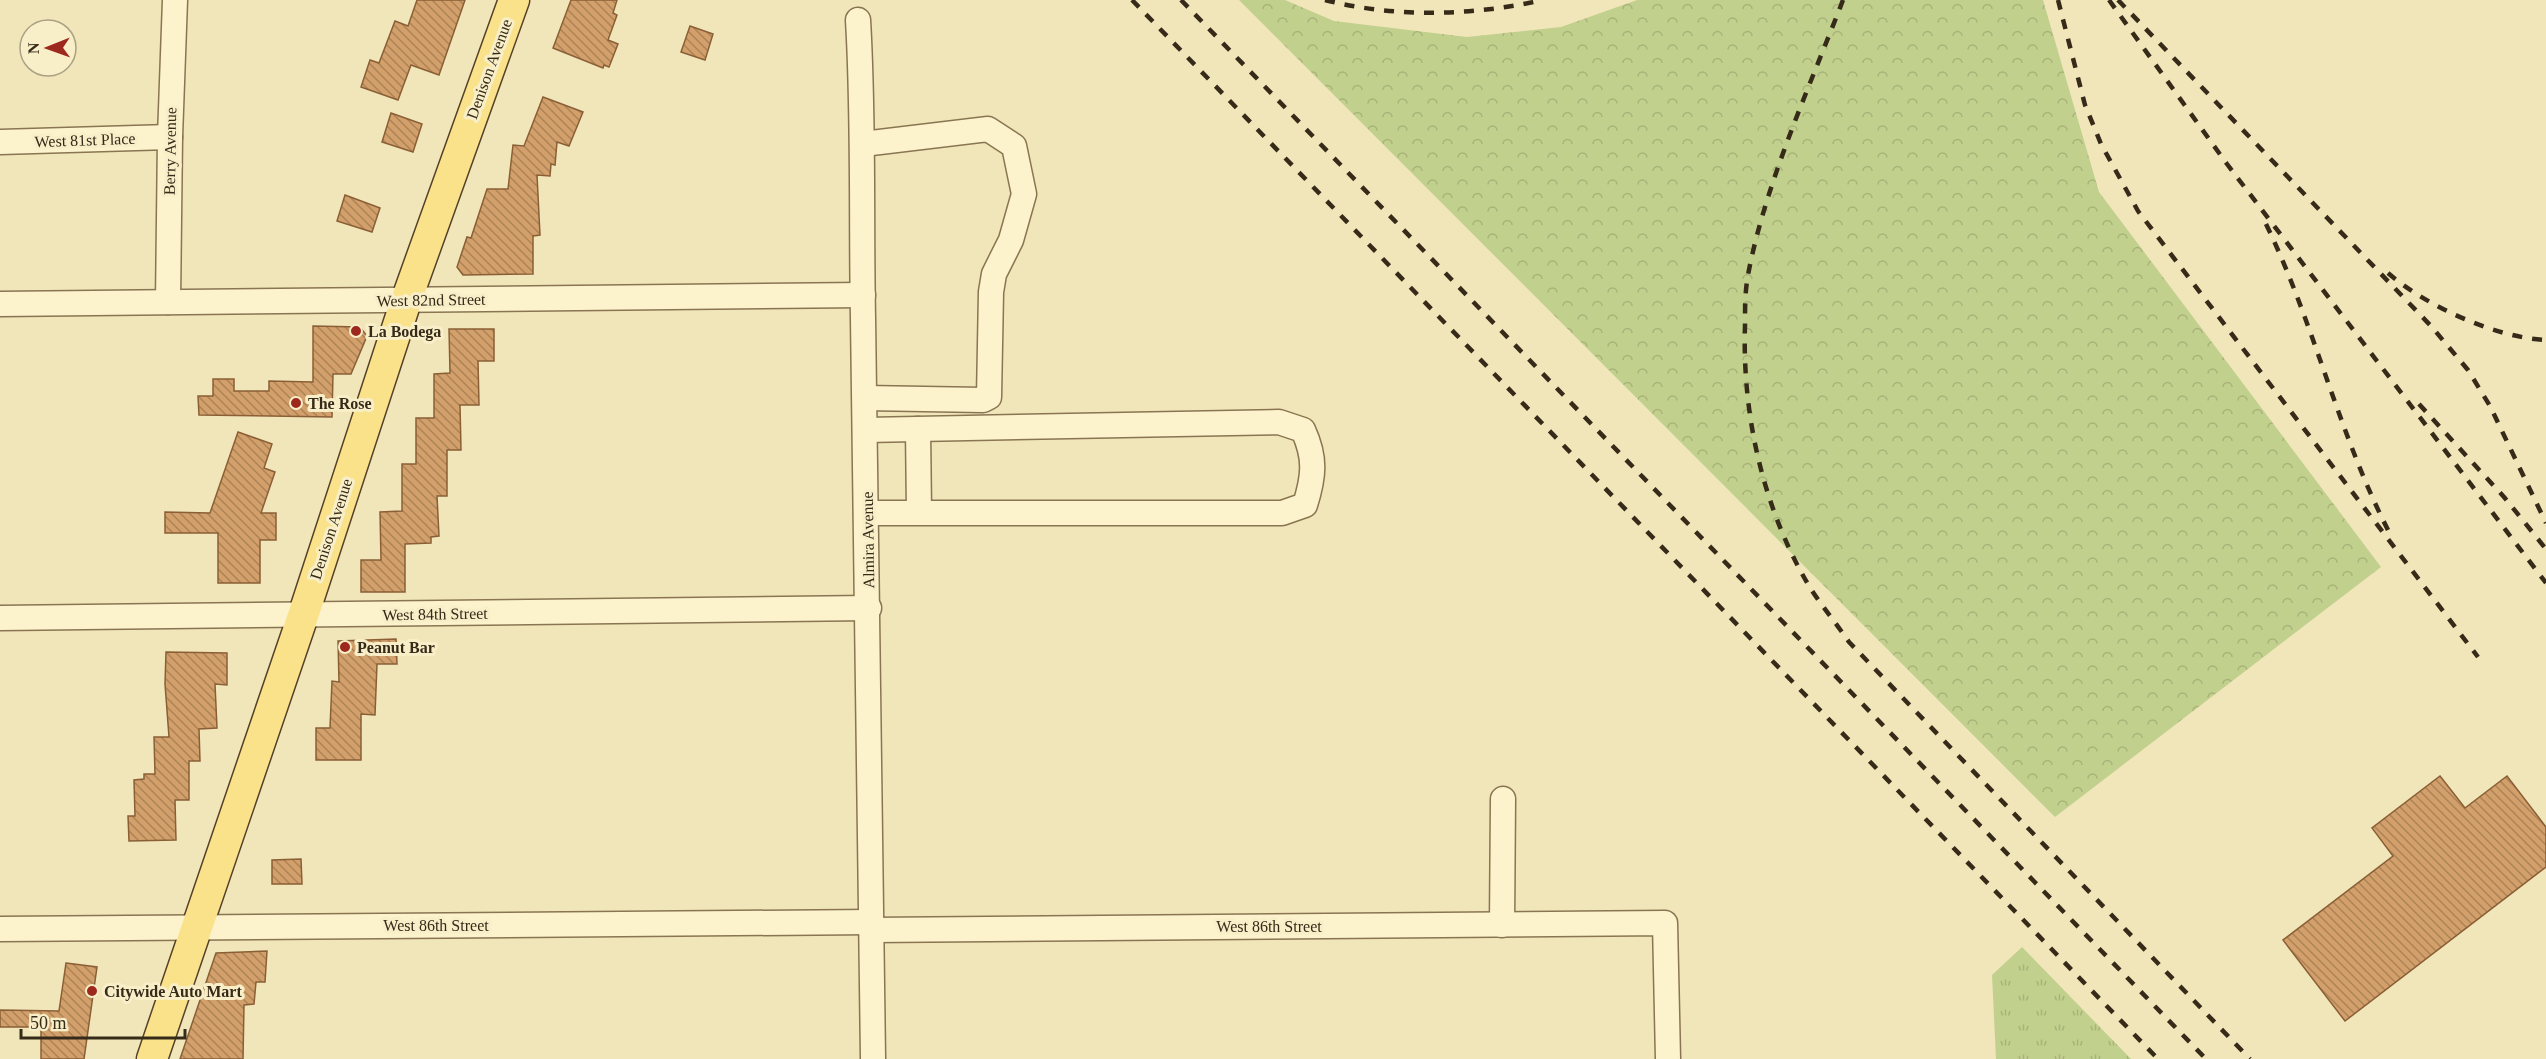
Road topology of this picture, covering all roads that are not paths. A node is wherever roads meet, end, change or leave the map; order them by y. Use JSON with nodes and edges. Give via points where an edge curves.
{"nodes":[{"id":1,"x":175,"y":0,"type":"edge"},
{"id":2,"x":514,"y":0,"type":"edge"},
{"id":3,"x":858,"y":20,"type":"dead end"},
{"id":4,"x":170,"y":137,"type":"junction"},
{"id":5,"x":0,"y":142,"type":"edge"},
{"id":6,"x":863,"y":144,"type":"junction"},
{"id":7,"x":863,"y":295,"type":"junction"},
{"id":8,"x":406,"y":301,"type":"junction"},
{"id":9,"x":168,"y":302,"type":"junction"},
{"id":10,"x":0,"y":304,"type":"edge"},
{"id":11,"x":865,"y":398,"type":"junction"},
{"id":12,"x":918,"y":429,"type":"junction"},
{"id":13,"x":866,"y":430,"type":"junction"},
{"id":14,"x":920,"y":512,"type":"junction"},
{"id":15,"x":867,"y":513,"type":"junction"},
{"id":16,"x":869,"y":608,"type":"junction"},
{"id":17,"x":303,"y":616,"type":"junction"},
{"id":18,"x":0,"y":618,"type":"edge"},
{"id":19,"x":1503,"y":800,"type":"dead end"},
{"id":20,"x":1502,"y":924,"type":"junction"},
{"id":21,"x":872,"y":926,"type":"junction"},
{"id":22,"x":198,"y":927,"type":"junction"},
{"id":23,"x":0,"y":929,"type":"edge"},
{"id":24,"x":152,"y":1059,"type":"edge"},
{"id":25,"x":873,"y":1059,"type":"edge"},
{"id":26,"x":1668,"y":1059,"type":"edge"}],
"edges":[{"from":1,"to":4,"type":"street","name":"Berry Avenue"},
{"from":2,"to":8,"type":"main road","name":"Denison Avenue"},
{"from":3,"to":6,"type":"street","name":"Almira Avenue"},
{"from":4,"to":5,"type":"street","name":"West 81st Place"},
{"from":4,"to":9,"type":"street","name":"Berry Avenue"},
{"from":6,"to":7,"type":"street","name":"Almira Avenue"},
{"from":6,"to":11,"type":"street","via":[[988,129],[1014,146],[1024,194],[1011,240],[994,274],[989,397]]},
{"from":7,"to":8,"type":"street","name":"West 82nd Street"},
{"from":7,"to":11,"type":"street","name":"Almira Avenue"},
{"from":8,"to":9,"type":"street","name":"West 82nd Street"},
{"from":8,"to":17,"type":"main road","name":"Denison Avenue"},
{"from":9,"to":10,"type":"street","name":"West 82nd Street"},
{"from":11,"to":13,"type":"street","name":"Almira Avenue"},
{"from":12,"to":13,"type":"street"},
{"from":12,"to":14,"type":"street"},
{"from":12,"to":14,"type":"street","via":[[1279,422],[1303,430],[1312,450],[1312,481],[1305,505],[1282,513]]},
{"from":13,"to":15,"type":"street","name":"Almira Avenue"},
{"from":14,"to":15,"type":"street"},
{"from":15,"to":16,"type":"street","name":"Almira Avenue"},
{"from":16,"to":17,"type":"street","name":"West 84th Street"},
{"from":16,"to":21,"type":"street","name":"Almira Avenue"},
{"from":17,"to":18,"type":"street","name":"West 84th Street"},
{"from":17,"to":22,"type":"main road","name":"Denison Avenue"},
{"from":19,"to":20,"type":"street"},
{"from":20,"to":21,"type":"street","name":"West 86th Street"},
{"from":20,"to":26,"type":"street","name":"West 86th Street","via":[[1665,923]]},
{"from":21,"to":22,"type":"street","name":"West 86th Street"},
{"from":21,"to":25,"type":"street","name":"Almira Avenue"},
{"from":22,"to":23,"type":"street","name":"West 86th Street"},
{"from":22,"to":24,"type":"main road","name":"Denison Avenue"}]}
